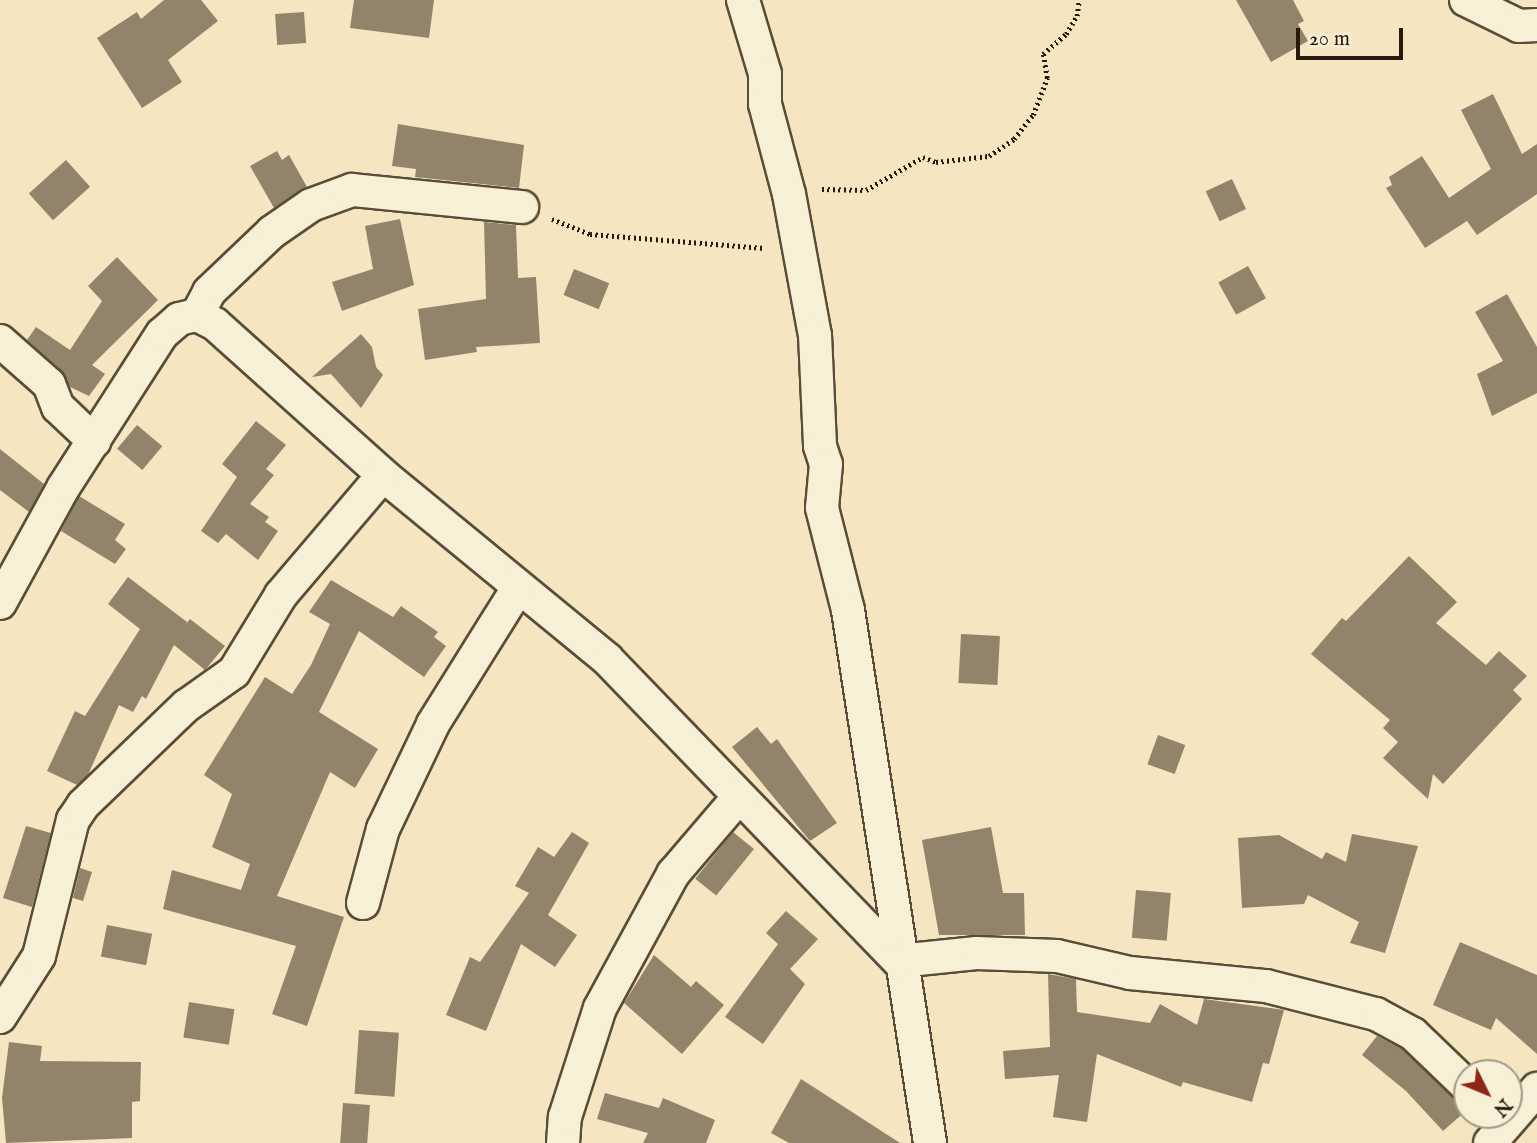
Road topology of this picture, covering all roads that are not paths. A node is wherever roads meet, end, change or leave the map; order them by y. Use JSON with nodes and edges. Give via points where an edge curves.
{"nodes":[{"id":1,"x":743,"y":0,"type":"edge"},
{"id":2,"x":1466,"y":0,"type":"edge"},
{"id":3,"x":1537,"y":25,"type":"edge"},
{"id":4,"x":522,"y":206,"type":"road end"},
{"id":5,"x":197,"y":315,"type":"junction"},
{"id":6,"x":0,"y":341,"type":"edge"},
{"id":7,"x":94,"y":441,"type":"junction"},
{"id":8,"x":383,"y":475,"type":"junction"},
{"id":9,"x":518,"y":588,"type":"junction"},
{"id":10,"x":0,"y":603,"type":"edge"},
{"id":11,"x":738,"y":798,"type":"junction"},
{"id":12,"x":363,"y":903,"type":"dead end"},
{"id":13,"x":899,"y":961,"type":"junction"},
{"id":14,"x":0,"y":1017,"type":"edge"},
{"id":15,"x":1453,"y":1073,"type":"edge"},
{"id":16,"x":563,"y":1143,"type":"edge"},
{"id":17,"x":930,"y":1143,"type":"edge"}],
"edges":[{"from":1,"to":13,"type":"street","via":[[765,74],[765,104],[789,194],[815,335],[820,446],[826,464],[822,508],[848,610]]},
{"from":2,"to":3,"type":"street","via":[[1519,26]]},
{"from":4,"to":5,"type":"street","via":[[352,190],[312,205],[272,232],[209,292]]},
{"from":5,"to":7,"type":"street","via":[[179,319],[162,334]]},
{"from":5,"to":8,"type":"street","via":[[215,324]]},
{"from":6,"to":7,"type":"street","via":[[49,384],[58,407]]},
{"from":7,"to":10,"type":"street"},
{"from":8,"to":9,"type":"street"},
{"from":8,"to":14,"type":"street","via":[[281,595],[234,672],[186,706],[83,805],[73,820],[39,956]]},
{"from":9,"to":11,"type":"street","via":[[607,659]]},
{"from":9,"to":12,"type":"street","via":[[433,724],[383,829]]},
{"from":11,"to":13,"type":"street"},
{"from":11,"to":16,"type":"street","via":[[673,874],[606,996],[565,1117]]},
{"from":13,"to":15,"type":"street","via":[[977,953],[1057,956],[1130,973],[1266,986],[1376,1014],[1413,1034]]},
{"from":13,"to":17,"type":"street"}]}
